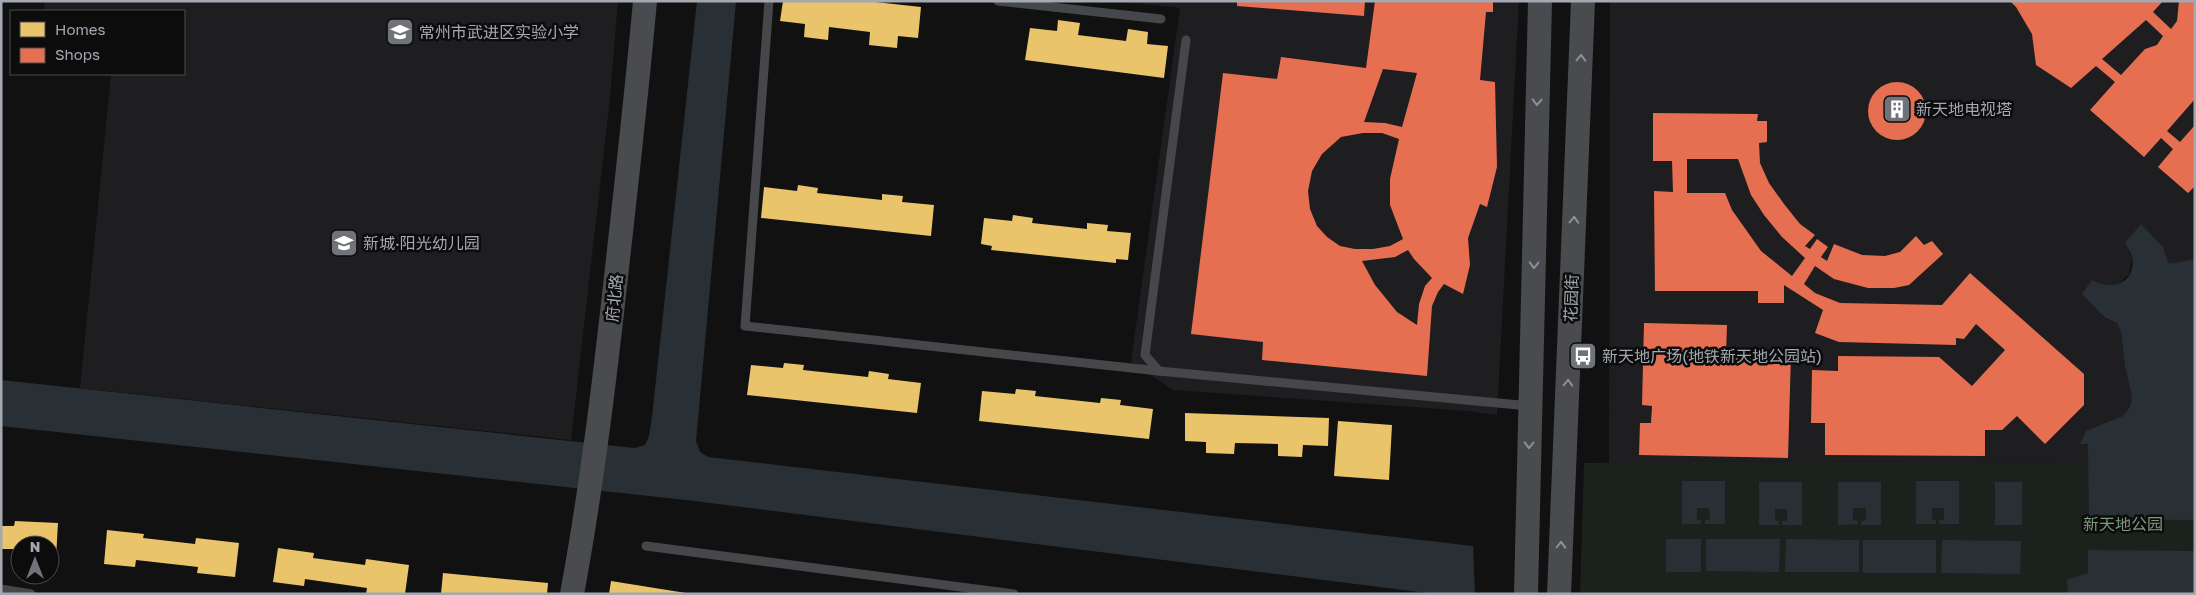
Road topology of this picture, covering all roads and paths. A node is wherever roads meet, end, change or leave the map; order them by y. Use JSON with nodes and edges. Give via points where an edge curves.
{"nodes":[{"id":1,"x":645,"y":1,"type":"edge"},
{"id":2,"x":769,"y":1,"type":"edge"},
{"id":3,"x":998,"y":1,"type":"edge"},
{"id":4,"x":1540,"y":1,"type":"edge"},
{"id":5,"x":1583,"y":1,"type":"edge"},
{"id":6,"x":1161,"y":20,"type":"dead end"},
{"id":7,"x":1186,"y":40,"type":"dead end"},
{"id":8,"x":1159,"y":370,"type":"junction"},
{"id":9,"x":1530,"y":406,"type":"junction"},
{"id":10,"x":646,"y":546,"type":"dead end"},
{"id":11,"x":1,"y":589,"type":"edge"},
{"id":12,"x":31,"y":594,"type":"edge"},
{"id":13,"x":572,"y":594,"type":"edge"},
{"id":14,"x":1014,"y":594,"type":"edge"},
{"id":15,"x":1526,"y":594,"type":"edge"},
{"id":16,"x":1559,"y":594,"type":"edge"}],
"edges":[{"from":1,"to":13,"type":"main road","name":"府北路","via":[[598,433]]},
{"from":2,"to":8,"type":"lane","via":[[745,326]]},
{"from":3,"to":6,"type":"lane"},
{"from":4,"to":9,"type":"main road","one_way":true},
{"from":16,"to":5,"type":"main road","name":"花园街","one_way":true},
{"from":7,"to":8,"type":"lane","via":[[1145,355]]},
{"from":8,"to":9,"type":"lane"},
{"from":9,"to":15,"type":"main road","one_way":true},
{"from":10,"to":14,"type":"lane"},
{"from":11,"to":12,"type":"lane"}]}
